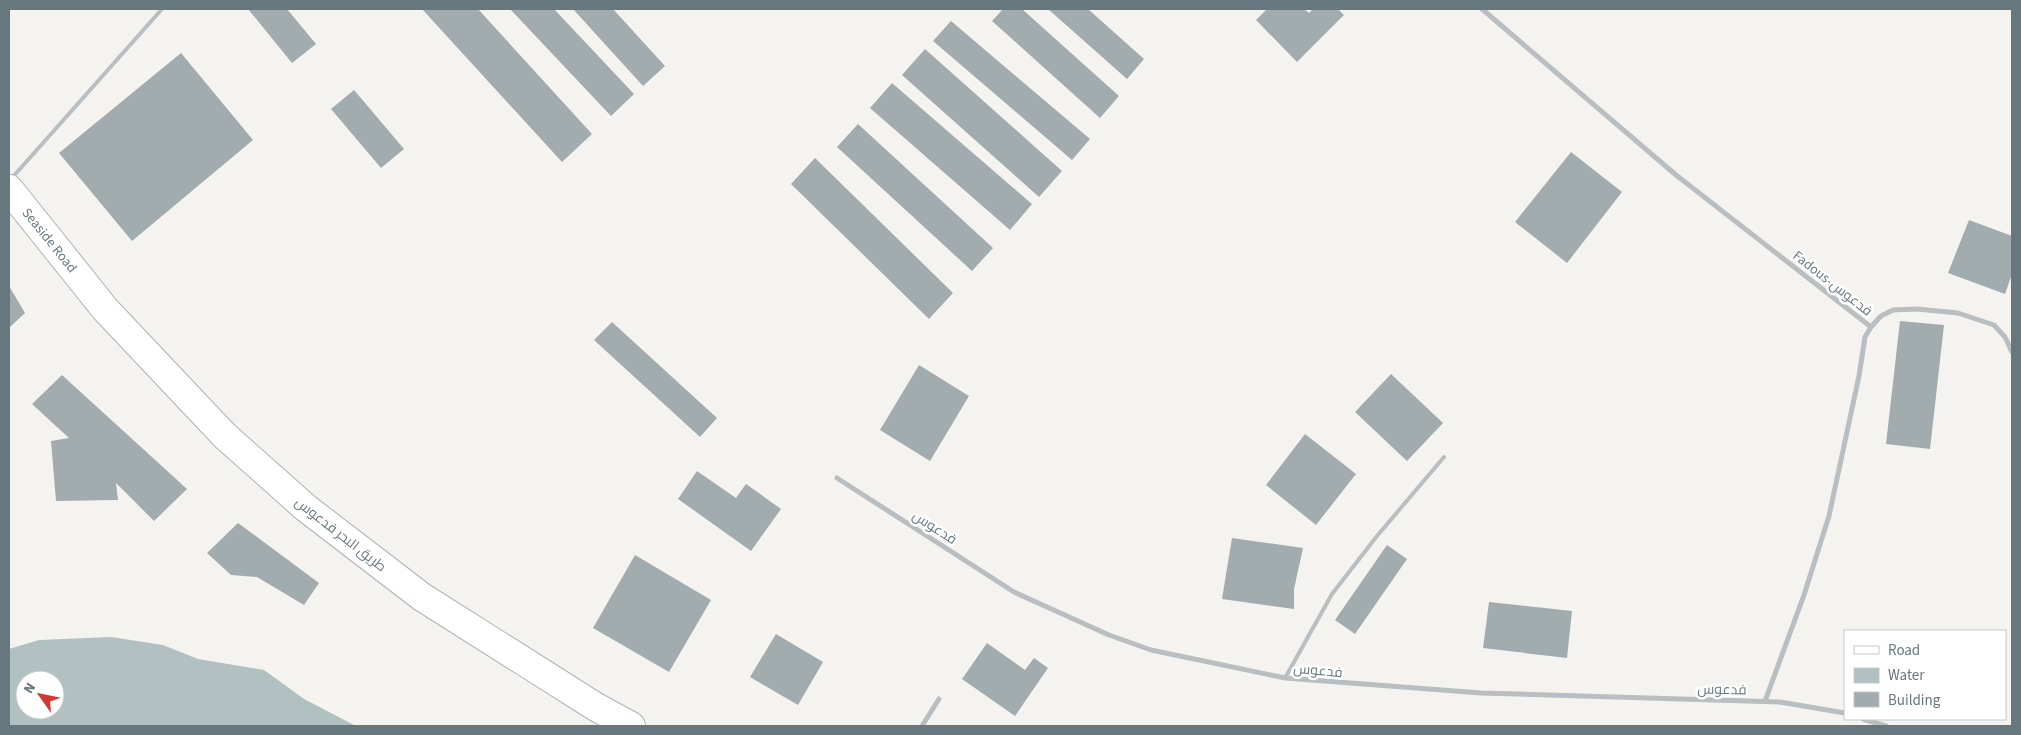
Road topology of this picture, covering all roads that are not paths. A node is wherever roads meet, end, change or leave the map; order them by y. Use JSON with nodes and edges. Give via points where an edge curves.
{"nodes":[{"id":1,"x":162,"y":9,"type":"edge"},
{"id":2,"x":1482,"y":9,"type":"edge"},
{"id":3,"x":9,"y":181,"type":"edge"},
{"id":4,"x":9,"y":189,"type":"edge"},
{"id":5,"x":91,"y":291,"type":"joint"},
{"id":6,"x":1871,"y":327,"type":"junction"},
{"id":7,"x":2012,"y":352,"type":"edge"},
{"id":8,"x":1444,"y":457,"type":"dead end"},
{"id":9,"x":838,"y":478,"type":"dead end"},
{"id":10,"x":1285,"y":678,"type":"junction"},
{"id":11,"x":939,"y":699,"type":"dead end"},
{"id":12,"x":1765,"y":701,"type":"junction"},
{"id":13,"x":1844,"y":713,"type":"edge"},
{"id":14,"x":1866,"y":720,"type":"edge"},
{"id":15,"x":631,"y":726,"type":"edge"},
{"id":16,"x":922,"y":726,"type":"edge"},
{"id":17,"x":1886,"y":726,"type":"edge"}],
"edges":[{"from":1,"to":3,"type":"lane"},
{"from":2,"to":6,"type":"street","name":"Fadous-فدعوس","via":[[1676,175]]},
{"from":4,"to":5,"type":"main road","name":"Seaside Road"},
{"from":5,"to":15,"type":"main road","name":"طريق البحر فدعوس","via":[[104,309],[225,436],[306,508],[422,597]]},
{"from":6,"to":7,"type":"street","via":[[1892,310],[1958,313],[1994,325]]},
{"from":6,"to":12,"type":"street","name":"Fadous-فدعوس","via":[[1866,337],[1829,516]]},
{"from":8,"to":10,"type":"lane","via":[[1332,594]]},
{"from":9,"to":10,"type":"street","name":"فدعوس","via":[[1014,592],[1075,621],[1151,650]]},
{"from":10,"to":12,"type":"street","name":"فدعوس","via":[[1481,693]]},
{"from":11,"to":16,"type":"street"},
{"from":12,"to":13,"type":"street","name":"فدعوس"},
{"from":14,"to":17,"type":"street"}]}
